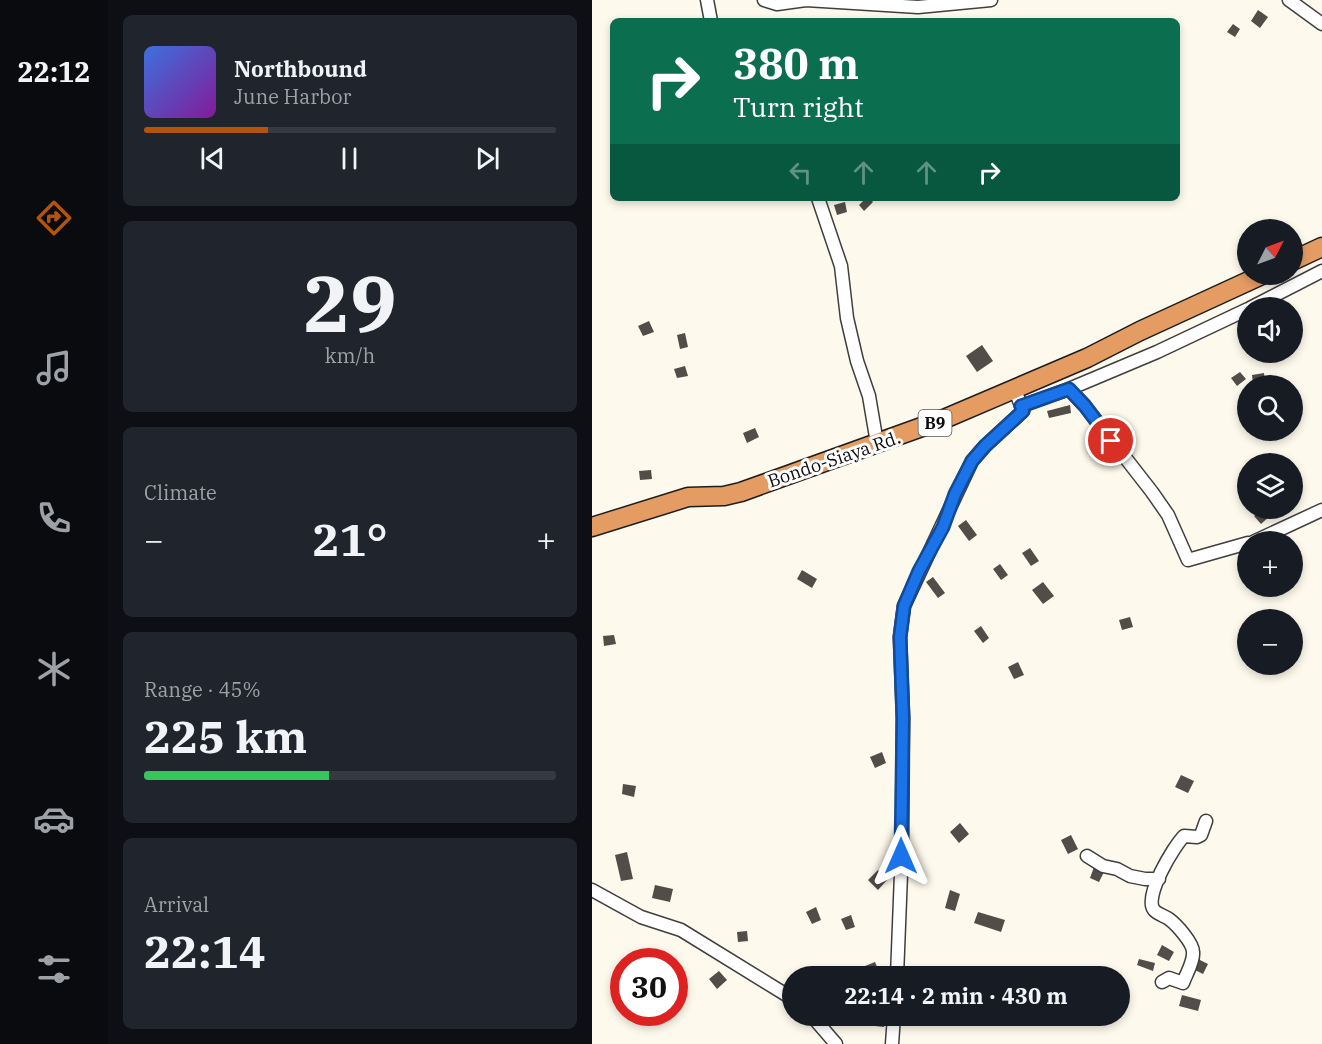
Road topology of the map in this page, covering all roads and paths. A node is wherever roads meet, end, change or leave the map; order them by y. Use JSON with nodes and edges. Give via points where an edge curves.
{"nodes":[{"id":1,"x":707,"y":0,"type":"edge"},
{"id":2,"x":764,"y":0,"type":"edge"},
{"id":3,"x":991,"y":0,"type":"edge"},
{"id":4,"x":1289,"y":0,"type":"edge"},
{"id":5,"x":710,"y":18,"type":"edge"},
{"id":6,"x":1321,"y":24,"type":"edge"},
{"id":7,"x":819,"y":201,"type":"edge"},
{"id":8,"x":1321,"y":247,"type":"edge"},
{"id":9,"x":1303,"y":256,"type":"edge"},
{"id":10,"x":1321,"y":271,"type":"edge"},
{"id":11,"x":1240,"y":285,"type":"edge"},
{"id":12,"x":1270,"y":297,"type":"edge"},
{"id":13,"x":1237,"y":314,"type":"edge"},
{"id":14,"x":1069,"y":389,"type":"junction"},
{"id":15,"x":1018,"y":398,"type":"junction"},
{"id":16,"x":877,"y":443,"type":"junction"},
{"id":17,"x":1321,"y":510,"type":"edge"},
{"id":18,"x":592,"y":527,"type":"edge"},
{"id":19,"x":1276,"y":531,"type":"edge"},
{"id":20,"x":1237,"y":546,"type":"edge"},
{"id":21,"x":1206,"y":821,"type":"dead end"},
{"id":22,"x":1087,"y":856,"type":"dead end"},
{"id":23,"x":1159,"y":879,"type":"junction"},
{"id":24,"x":592,"y":890,"type":"edge"},
{"id":25,"x":896,"y":966,"type":"edge"},
{"id":26,"x":1162,"y":982,"type":"dead end"},
{"id":27,"x":782,"y":992,"type":"edge"},
{"id":28,"x":821,"y":1026,"type":"edge"},
{"id":29,"x":893,"y":1026,"type":"edge"},
{"id":30,"x":836,"y":1044,"type":"edge"},
{"id":31,"x":892,"y":1044,"type":"edge"}],
"edges":[{"from":1,"to":5,"type":"street"},
{"from":2,"to":3,"type":"street","via":[[777,4],[806,0],[918,7]]},
{"from":4,"to":6,"type":"street"},
{"from":7,"to":16,"type":"street","via":[[841,266],[847,318],[869,396]]},
{"from":8,"to":9,"type":"highway"},
{"from":10,"to":12,"type":"street"},
{"from":11,"to":15,"type":"highway","name":"Bondo-Siaya Rd.","number":"B9","via":[[1140,331]]},
{"from":13,"to":14,"type":"street"},
{"from":14,"to":15,"type":"street"},
{"from":14,"to":20,"type":"street","via":[[1152,492],[1168,515],[1188,560]]},
{"from":15,"to":16,"type":"highway","name":"Bondo-Siaya Rd.","number":"B9"},
{"from":15,"to":25,"type":"street","via":[[1023,411],[972,461],[904,606],[900,637],[903,718]]},
{"from":16,"to":18,"type":"highway","name":"Bondo-Siaya Rd.","number":"B9","via":[[741,492],[688,497]]},
{"from":17,"to":19,"type":"street"},
{"from":21,"to":23,"type":"street","via":[[1201,835],[1180,840]]},
{"from":22,"to":23,"type":"street","via":[[1130,876]]},
{"from":23,"to":26,"type":"street","via":[[1150,903],[1154,911],[1178,926],[1194,953],[1183,983],[1169,978]]},
{"from":24,"to":27,"type":"street","via":[[641,917],[681,930]]},
{"from":28,"to":30,"type":"street"},
{"from":29,"to":31,"type":"street"}]}
